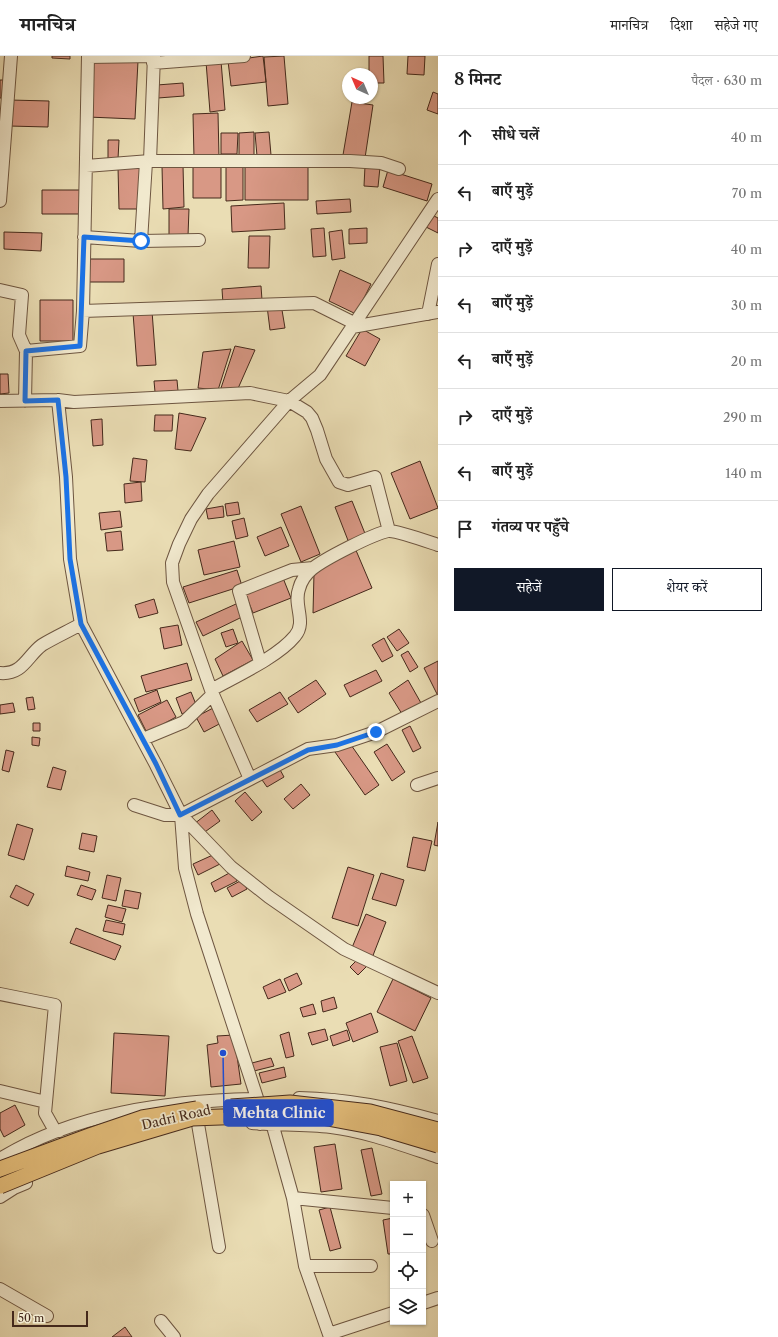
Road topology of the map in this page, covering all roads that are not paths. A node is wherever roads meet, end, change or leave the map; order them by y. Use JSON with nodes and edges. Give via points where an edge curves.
{"nodes":[{"id":1,"x":10,"y":56,"type":"edge"},
{"id":2,"x":88,"y":56,"type":"edge"},
{"id":3,"x":244,"y":56,"type":"edge"},
{"id":4,"x":219,"y":57,"type":"edge"},
{"id":5,"x":154,"y":59,"type":"edge"},
{"id":6,"x":148,"y":161,"type":"junction"},
{"id":7,"x":86,"y":166,"type":"junction"},
{"id":8,"x":399,"y":169,"type":"dead end"},
{"id":9,"x":438,"y":199,"type":"edge"},
{"id":10,"x":0,"y":202,"type":"edge"},
{"id":11,"x":84,"y":237,"type":"junction"},
{"id":12,"x":199,"y":240,"type":"dead end"},
{"id":13,"x":141,"y":241,"type":"junction"},
{"id":14,"x":438,"y":264,"type":"edge"},
{"id":15,"x":0,"y":290,"type":"edge"},
{"id":16,"x":83,"y":311,"type":"junction"},
{"id":17,"x":433,"y":313,"type":"edge"},
{"id":18,"x":353,"y":325,"type":"junction"},
{"id":19,"x":26,"y":351,"type":"junction"},
{"id":20,"x":58,"y":400,"type":"junction"},
{"id":21,"x":0,"y":401,"type":"edge"},
{"id":22,"x":25,"y":401,"type":"junction"},
{"id":23,"x":289,"y":401,"type":"junction"},
{"id":24,"x":389,"y":531,"type":"junction"},
{"id":25,"x":438,"y":545,"type":"edge"},
{"id":26,"x":313,"y":568,"type":"junction"},
{"id":27,"x":81,"y":624,"type":"junction"},
{"id":28,"x":260,"y":662,"type":"junction"},
{"id":29,"x":0,"y":673,"type":"edge"},
{"id":30,"x":212,"y":692,"type":"junction"},
{"id":31,"x":438,"y":701,"type":"edge"},
{"id":32,"x":143,"y":739,"type":"junction"},
{"id":33,"x":438,"y":778,"type":"edge"},
{"id":34,"x":250,"y":779,"type":"junction"},
{"id":35,"x":417,"y":785,"type":"dead end"},
{"id":36,"x":134,"y":805,"type":"dead end"},
{"id":37,"x":180,"y":815,"type":"junction"},
{"id":38,"x":438,"y":993,"type":"edge"},
{"id":39,"x":0,"y":994,"type":"edge"},
{"id":40,"x":0,"y":1091,"type":"edge"},
{"id":41,"x":257,"y":1098,"type":"junction"},
{"id":42,"x":46,"y":1102,"type":"junction"},
{"id":43,"x":438,"y":1121,"type":"edge"},
{"id":44,"x":198,"y":1124,"type":"junction"},
{"id":45,"x":266,"y":1124,"type":"junction"},
{"id":46,"x":438,"y":1130,"type":"edge"},
{"id":47,"x":59,"y":1131,"type":"junction"},
{"id":48,"x":438,"y":1145,"type":"edge"},
{"id":49,"x":438,"y":1157,"type":"edge"},
{"id":50,"x":0,"y":1160,"type":"edge"},
{"id":51,"x":0,"y":1169,"type":"edge"},
{"id":52,"x":0,"y":1186,"type":"edge"},
{"id":53,"x":0,"y":1197,"type":"edge"},
{"id":54,"x":293,"y":1198,"type":"junction"},
{"id":55,"x":390,"y":1208,"type":"edge"},
{"id":56,"x":424,"y":1217,"type":"edge"},
{"id":57,"x":432,"y":1241,"type":"dead end"},
{"id":58,"x":219,"y":1247,"type":"dead end"},
{"id":59,"x":305,"y":1266,"type":"junction"},
{"id":60,"x":371,"y":1266,"type":"dead end"},
{"id":61,"x":0,"y":1289,"type":"edge"},
{"id":62,"x":438,"y":1298,"type":"edge"},
{"id":63,"x":426,"y":1302,"type":"edge"},
{"id":64,"x":390,"y":1314,"type":"edge"},
{"id":65,"x":48,"y":1316,"type":"dead end"},
{"id":66,"x":161,"y":1321,"type":"dead end"},
{"id":67,"x":330,"y":1336,"type":"edge"},
{"id":68,"x":174,"y":1337,"type":"edge"}],
"edges":[{"from":1,"to":10,"type":"street"},
{"from":2,"to":5,"type":"street"},
{"from":2,"to":7,"type":"street"},
{"from":3,"to":4,"type":"street"},
{"from":4,"to":5,"type":"street"},
{"from":5,"to":6,"type":"street"},
{"from":6,"to":7,"type":"street"},
{"from":6,"to":8,"type":"street","via":[[350,161],[381,163]]},
{"from":6,"to":13,"type":"street"},
{"from":7,"to":11,"type":"street"},
{"from":9,"to":18,"type":"street"},
{"from":11,"to":13,"type":"street"},
{"from":11,"to":16,"type":"street"},
{"from":12,"to":13,"type":"street"},
{"from":14,"to":17,"type":"street"},
{"from":15,"to":19,"type":"street","via":[[22,295],[19,335]]},
{"from":16,"to":18,"type":"street","via":[[314,303]]},
{"from":16,"to":19,"type":"street","via":[[80,346]]},
{"from":17,"to":18,"type":"street"},
{"from":18,"to":23,"type":"street","via":[[320,375]]},
{"from":19,"to":22,"type":"street"},
{"from":20,"to":22,"type":"street"},
{"from":20,"to":23,"type":"street","via":[[74,402],[250,393]]},
{"from":20,"to":27,"type":"street","via":[[66,477],[70,559]]},
{"from":21,"to":22,"type":"street"},
{"from":23,"to":24,"type":"street","via":[[312,418],[326,459],[339,482],[348,485],[375,477]]},
{"from":23,"to":30,"type":"street","via":[[208,494],[191,519],[172,563],[173,582]]},
{"from":24,"to":25,"type":"street"},
{"from":24,"to":26,"type":"street","via":[[354,545]]},
{"from":26,"to":28,"type":"street","via":[[305,576],[298,590],[301,624],[298,631],[277,652]]},
{"from":26,"to":28,"type":"street","via":[[292,570],[239,590]]},
{"from":27,"to":29,"type":"street","via":[[42,646],[18,670]]},
{"from":27,"to":32,"type":"street"},
{"from":28,"to":30,"type":"street"},
{"from":30,"to":32,"type":"street","via":[[184,722]]},
{"from":30,"to":34,"type":"street"},
{"from":31,"to":34,"type":"street","via":[[376,732],[337,745],[308,750]]},
{"from":32,"to":37,"type":"street"},
{"from":33,"to":35,"type":"street"},
{"from":34,"to":37,"type":"street"},
{"from":36,"to":37,"type":"street","via":[[165,815]]},
{"from":37,"to":38,"type":"street","via":[[231,867],[344,949]]},
{"from":37,"to":41,"type":"street","via":[[185,868],[197,914]]},
{"from":39,"to":42,"type":"street","via":[[55,1005]]},
{"from":40,"to":42,"type":"street"},
{"from":41,"to":43,"type":"street","name":"Dadri Road","via":[[326,1098],[384,1106]]},
{"from":41,"to":45,"type":"street"},
{"from":41,"to":47,"type":"street","name":"Dadri Road","via":[[166,1104]]},
{"from":42,"to":47,"type":"street","via":[[45,1113],[54,1129]]},
{"from":44,"to":45,"type":"street","name":"Dadri Road","via":[[214,1121]]},
{"from":44,"to":53,"type":"street","name":"Dadri Road","via":[[123,1144],[14,1188]]},
{"from":44,"to":58,"type":"street"},
{"from":45,"to":49,"type":"street","name":"Dadri Road","via":[[333,1127],[386,1140]]},
{"from":45,"to":54,"type":"street"},
{"from":46,"to":51,"type":"main road","bridge":true,"via":[[370,1112],[290,1103],[191,1109],[142,1118]]},
{"from":47,"to":50,"type":"street","name":"Dadri Road"},
{"from":48,"to":52,"type":"main road","bridge":true,"via":[[380,1128],[306,1114],[192,1118],[98,1146]]},
{"from":54,"to":55,"type":"street"},
{"from":54,"to":59,"type":"street"},
{"from":56,"to":57,"type":"street"},
{"from":59,"to":60,"type":"street"},
{"from":59,"to":67,"type":"street"},
{"from":61,"to":65,"type":"street"},
{"from":62,"to":63,"type":"street"},
{"from":64,"to":67,"type":"street"},
{"from":66,"to":68,"type":"street"}]}
